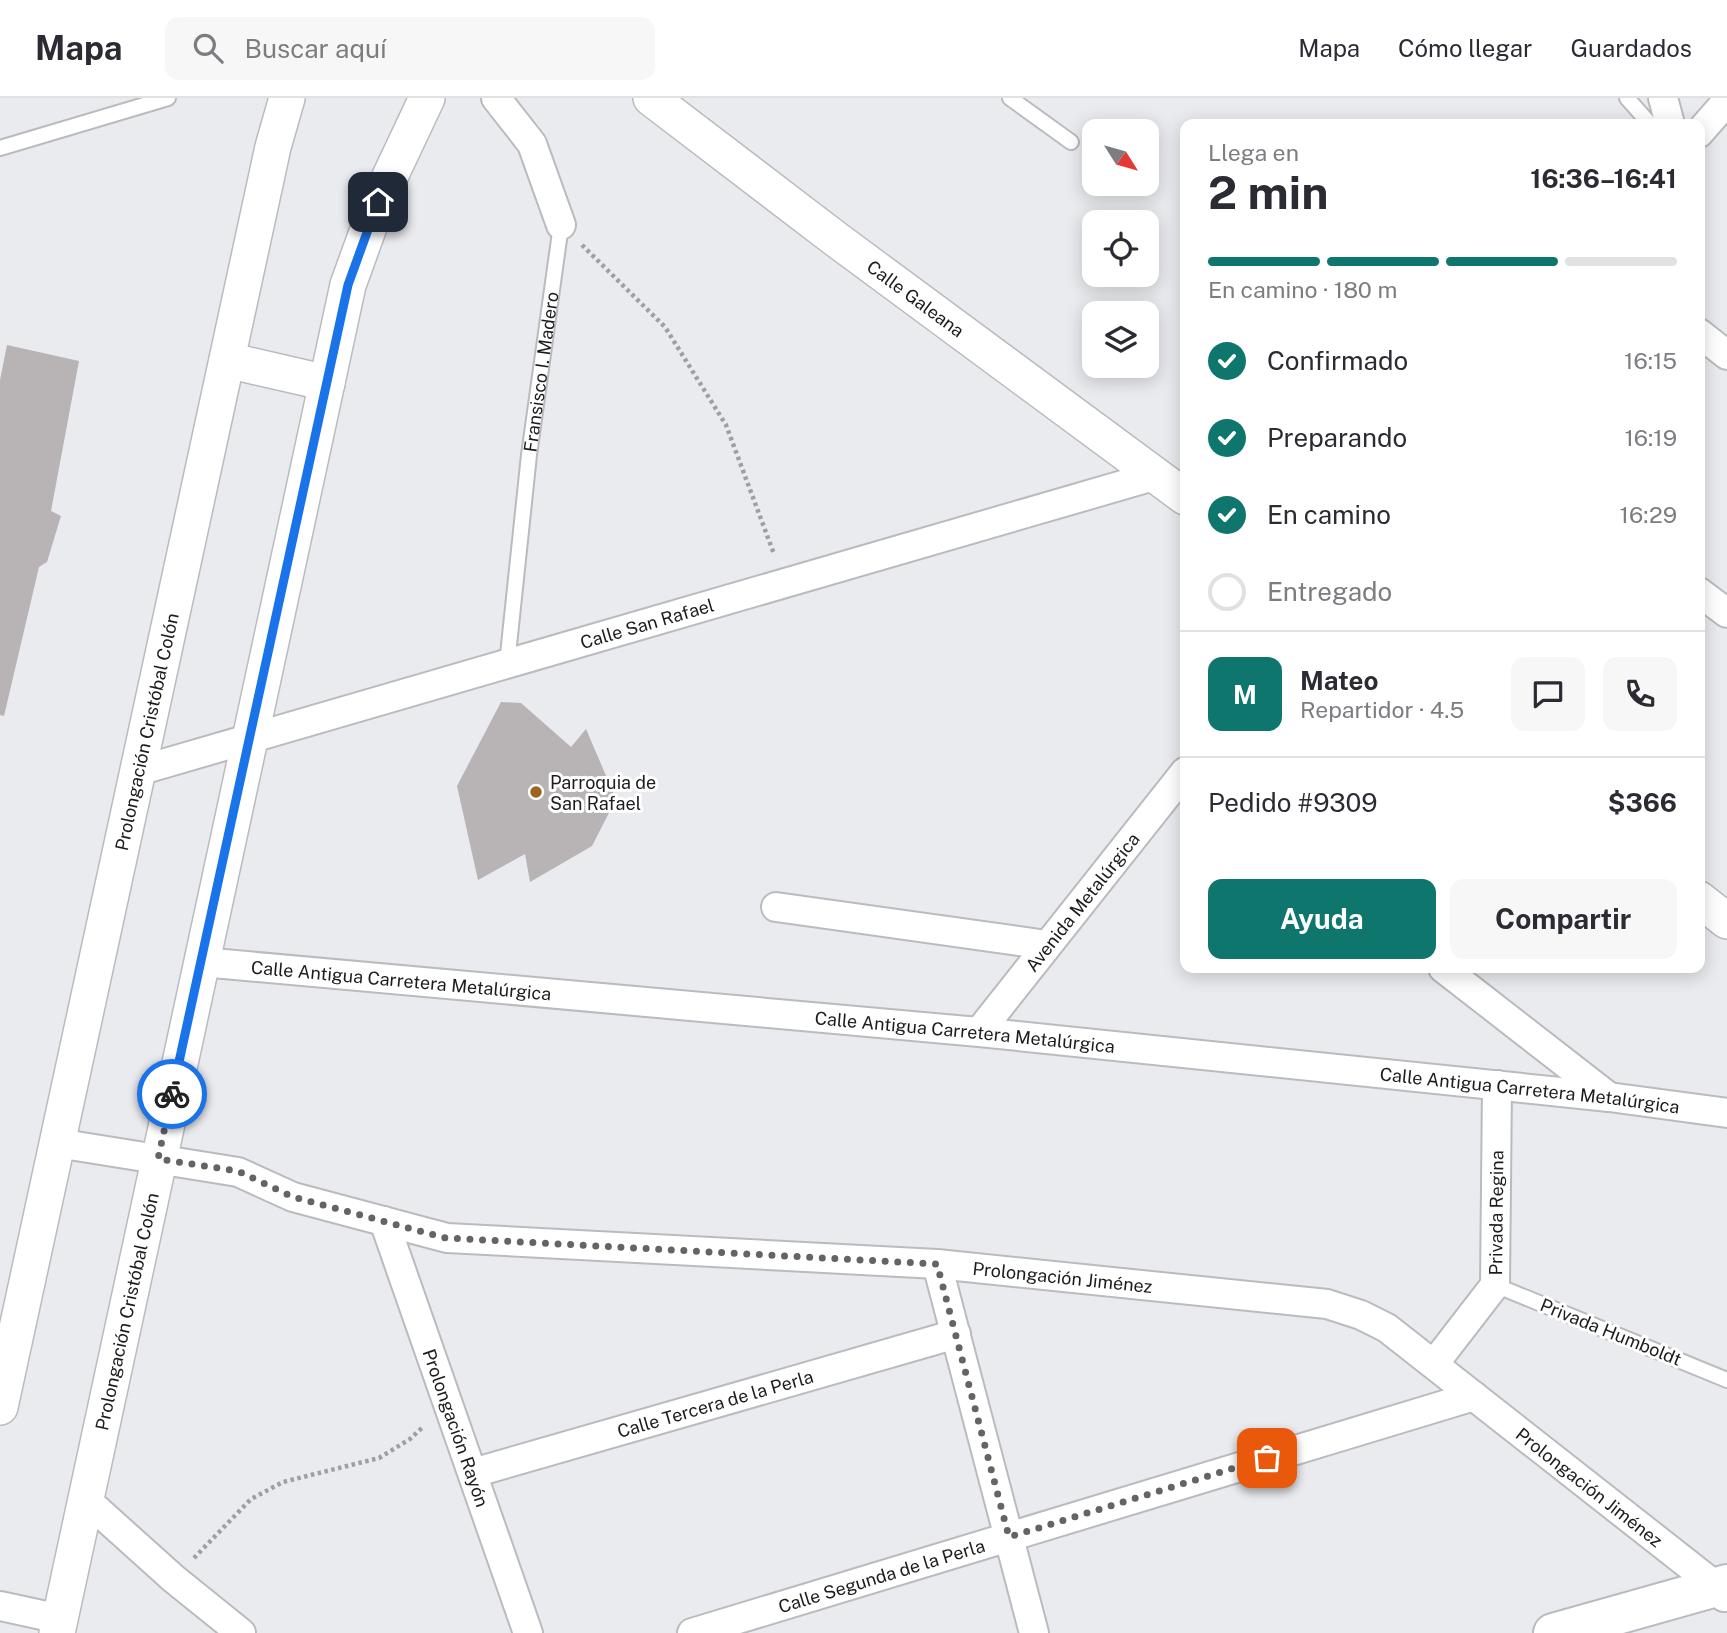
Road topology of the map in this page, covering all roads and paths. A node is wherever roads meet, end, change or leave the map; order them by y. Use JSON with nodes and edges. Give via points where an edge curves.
{"nodes":[{"id":1,"x":168,"y":98,"type":"edge"},
{"id":2,"x":287,"y":98,"type":"edge"},
{"id":3,"x":427,"y":98,"type":"edge"},
{"id":4,"x":496,"y":98,"type":"edge"},
{"id":5,"x":651,"y":98,"type":"edge"},
{"id":6,"x":1010,"y":98,"type":"edge"},
{"id":7,"x":1627,"y":98,"type":"edge"},
{"id":8,"x":1663,"y":98,"type":"edge"},
{"id":9,"x":1646,"y":119,"type":"edge"},
{"id":10,"x":1669,"y":119,"type":"edge"},
{"id":11,"x":1071,"y":142,"type":"dead end"},
{"id":12,"x":0,"y":148,"type":"edge"},
{"id":13,"x":561,"y":225,"type":"junction"},
{"id":14,"x":1705,"y":338,"type":"edge"},
{"id":15,"x":1727,"y":355,"type":"edge"},
{"id":16,"x":227,"y":360,"type":"junction"},
{"id":17,"x":327,"y":383,"type":"junction"},
{"id":18,"x":1157,"y":475,"type":"junction"},
{"id":19,"x":1180,"y":493,"type":"edge"},
{"id":20,"x":785,"y":583,"type":"junction"},
{"id":21,"x":1705,"y":596,"type":"edge"},
{"id":22,"x":1727,"y":613,"type":"edge"},
{"id":23,"x":507,"y":663,"type":"junction"},
{"id":24,"x":251,"y":738,"type":"junction"},
{"id":25,"x":138,"y":771,"type":"junction"},
{"id":26,"x":1180,"y":778,"type":"edge"},
{"id":27,"x":1705,"y":904,"type":"edge"},
{"id":28,"x":776,"y":907,"type":"dead end"},
{"id":29,"x":1727,"y":921,"type":"edge"},
{"id":30,"x":1047,"y":945,"type":"junction"},
{"id":31,"x":202,"y":962,"type":"junction"},
{"id":32,"x":1449,"y":973,"type":"edge"},
{"id":33,"x":979,"y":1032,"type":"junction"},
{"id":34,"x":1497,"y":1085,"type":"junction"},
{"id":35,"x":1609,"y":1097,"type":"junction"},
{"id":36,"x":1727,"y":1113,"type":"edge"},
{"id":37,"x":57,"y":1143,"type":"junction"},
{"id":38,"x":158,"y":1159,"type":"junction"},
{"id":39,"x":384,"y":1221,"type":"junction"},
{"id":40,"x":937,"y":1264,"type":"junction"},
{"id":41,"x":1495,"y":1285,"type":"junction"},
{"id":42,"x":956,"y":1334,"type":"junction"},
{"id":43,"x":1434,"y":1364,"type":"junction"},
{"id":44,"x":1727,"y":1380,"type":"edge"},
{"id":45,"x":1474,"y":1396,"type":"junction"},
{"id":46,"x":449,"y":1405,"type":"junction"},
{"id":47,"x":0,"y":1407,"type":"edge"},
{"id":48,"x":472,"y":1473,"type":"junction"},
{"id":49,"x":85,"y":1500,"type":"junction"},
{"id":50,"x":1009,"y":1537,"type":"junction"},
{"id":51,"x":174,"y":1579,"type":"junction"},
{"id":52,"x":1724,"y":1591,"type":"edge"},
{"id":53,"x":0,"y":1606,"type":"edge"},
{"id":54,"x":58,"y":1626,"type":"edge"},
{"id":55,"x":241,"y":1633,"type":"edge"},
{"id":56,"x":528,"y":1633,"type":"edge"},
{"id":57,"x":692,"y":1633,"type":"edge"},
{"id":58,"x":1034,"y":1633,"type":"edge"},
{"id":59,"x":1553,"y":1633,"type":"edge"}],
"edges":[{"from":1,"to":12,"type":"lane"},
{"from":2,"to":16,"type":"street","name":"Prolongación Cristóbal Colón"},
{"from":3,"to":17,"type":"street","name":"Prolongación Cristóbal Colón","via":[[373,214],[348,285]]},
{"from":4,"to":13,"type":"street","name":"Fransisco I. Madero","via":[[531,144]]},
{"from":5,"to":18,"type":"street","name":"Calle Galeana"},
{"from":6,"to":11,"type":"lane"},
{"from":7,"to":9,"type":"lane"},
{"from":8,"to":10,"type":"street"},
{"from":13,"to":20,"type":"path","via":[[665,327],[726,425]]},
{"from":13,"to":23,"type":"lane","name":"Fransisco I. Madero","via":[[529,455]]},
{"from":14,"to":15,"type":"street"},
{"from":16,"to":17,"type":"street"},
{"from":16,"to":25,"type":"street","name":"Prolongación Cristóbal Colón"},
{"from":17,"to":24,"type":"street","name":"Prolongación Cristóbal Colón"},
{"from":18,"to":19,"type":"street","name":"Calle Galeana"},
{"from":18,"to":20,"type":"street","name":"Calle San Rafael"},
{"from":20,"to":23,"type":"street","name":"Calle San Rafael"},
{"from":21,"to":22,"type":"street"},
{"from":23,"to":24,"type":"street","name":"Calle San Rafael"},
{"from":24,"to":25,"type":"street","name":"Calle San Rafael"},
{"from":24,"to":31,"type":"street","name":"Prolongación Cristóbal Colón"},
{"from":25,"to":37,"type":"street","name":"Prolongación Cristóbal Colón"},
{"from":26,"to":30,"type":"street","name":"Avenida Metalúrgica"},
{"from":27,"to":29,"type":"street"},
{"from":28,"to":30,"type":"street"},
{"from":30,"to":33,"type":"street","name":"Avenida Metalúrgica"},
{"from":31,"to":33,"type":"street","name":"Calle Antigua Carretera Metalúrgica"},
{"from":31,"to":38,"type":"street","name":"Prolongación Cristóbal Colón"},
{"from":32,"to":35,"type":"street"},
{"from":33,"to":34,"type":"street","name":"Calle Antigua Carretera Metalúrgica"},
{"from":34,"to":35,"type":"street","name":"Calle Antigua Carretera Metalúrgica"},
{"from":34,"to":41,"type":"street","name":"Privada Regina"},
{"from":35,"to":36,"type":"street","name":"Calle Antigua Carretera Metalúrgica"},
{"from":37,"to":38,"type":"street","name":"Prolongación Jiménez"},
{"from":37,"to":47,"type":"street","name":"Prolongación Cristóbal Colón"},
{"from":38,"to":39,"type":"street","name":"Prolongación Jiménez","via":[[238,1171],[293,1197]]},
{"from":38,"to":49,"type":"street","name":"Prolongación Cristóbal Colón"},
{"from":39,"to":40,"type":"street","name":"Prolongación Jiménez","via":[[446,1238]]},
{"from":39,"to":46,"type":"street","name":"Prolongación Rayón"},
{"from":40,"to":42,"type":"street"},
{"from":40,"to":43,"type":"street","name":"Prolongación Jiménez","via":[[1327,1304],[1387,1328]]},
{"from":41,"to":43,"type":"street","name":"Privada Regina"},
{"from":41,"to":44,"type":"lane","name":"Privada Humboldt"},
{"from":42,"to":48,"type":"street","name":"Calle Tercera de la Perla"},
{"from":42,"to":50,"type":"street"},
{"from":43,"to":45,"type":"street","name":"Prolongación Jiménez"},
{"from":45,"to":50,"type":"street","name":"Calle Segunda de la Perla"},
{"from":45,"to":52,"type":"street","name":"Prolongación Jiménez"},
{"from":46,"to":48,"type":"street","name":"Prolongación Rayón"},
{"from":46,"to":51,"type":"path","via":[[410,1439],[379,1458],[283,1482],[251,1499]]},
{"from":48,"to":56,"type":"street","name":"Prolongación Rayón"},
{"from":49,"to":51,"type":"street"},
{"from":49,"to":54,"type":"street","name":"Prolongación Cristóbal Colón"},
{"from":50,"to":57,"type":"street","name":"Calle Segunda de la Perla"},
{"from":50,"to":58,"type":"street"},
{"from":51,"to":55,"type":"street"},
{"from":52,"to":59,"type":"main road"},
{"from":53,"to":54,"type":"street"}]}
